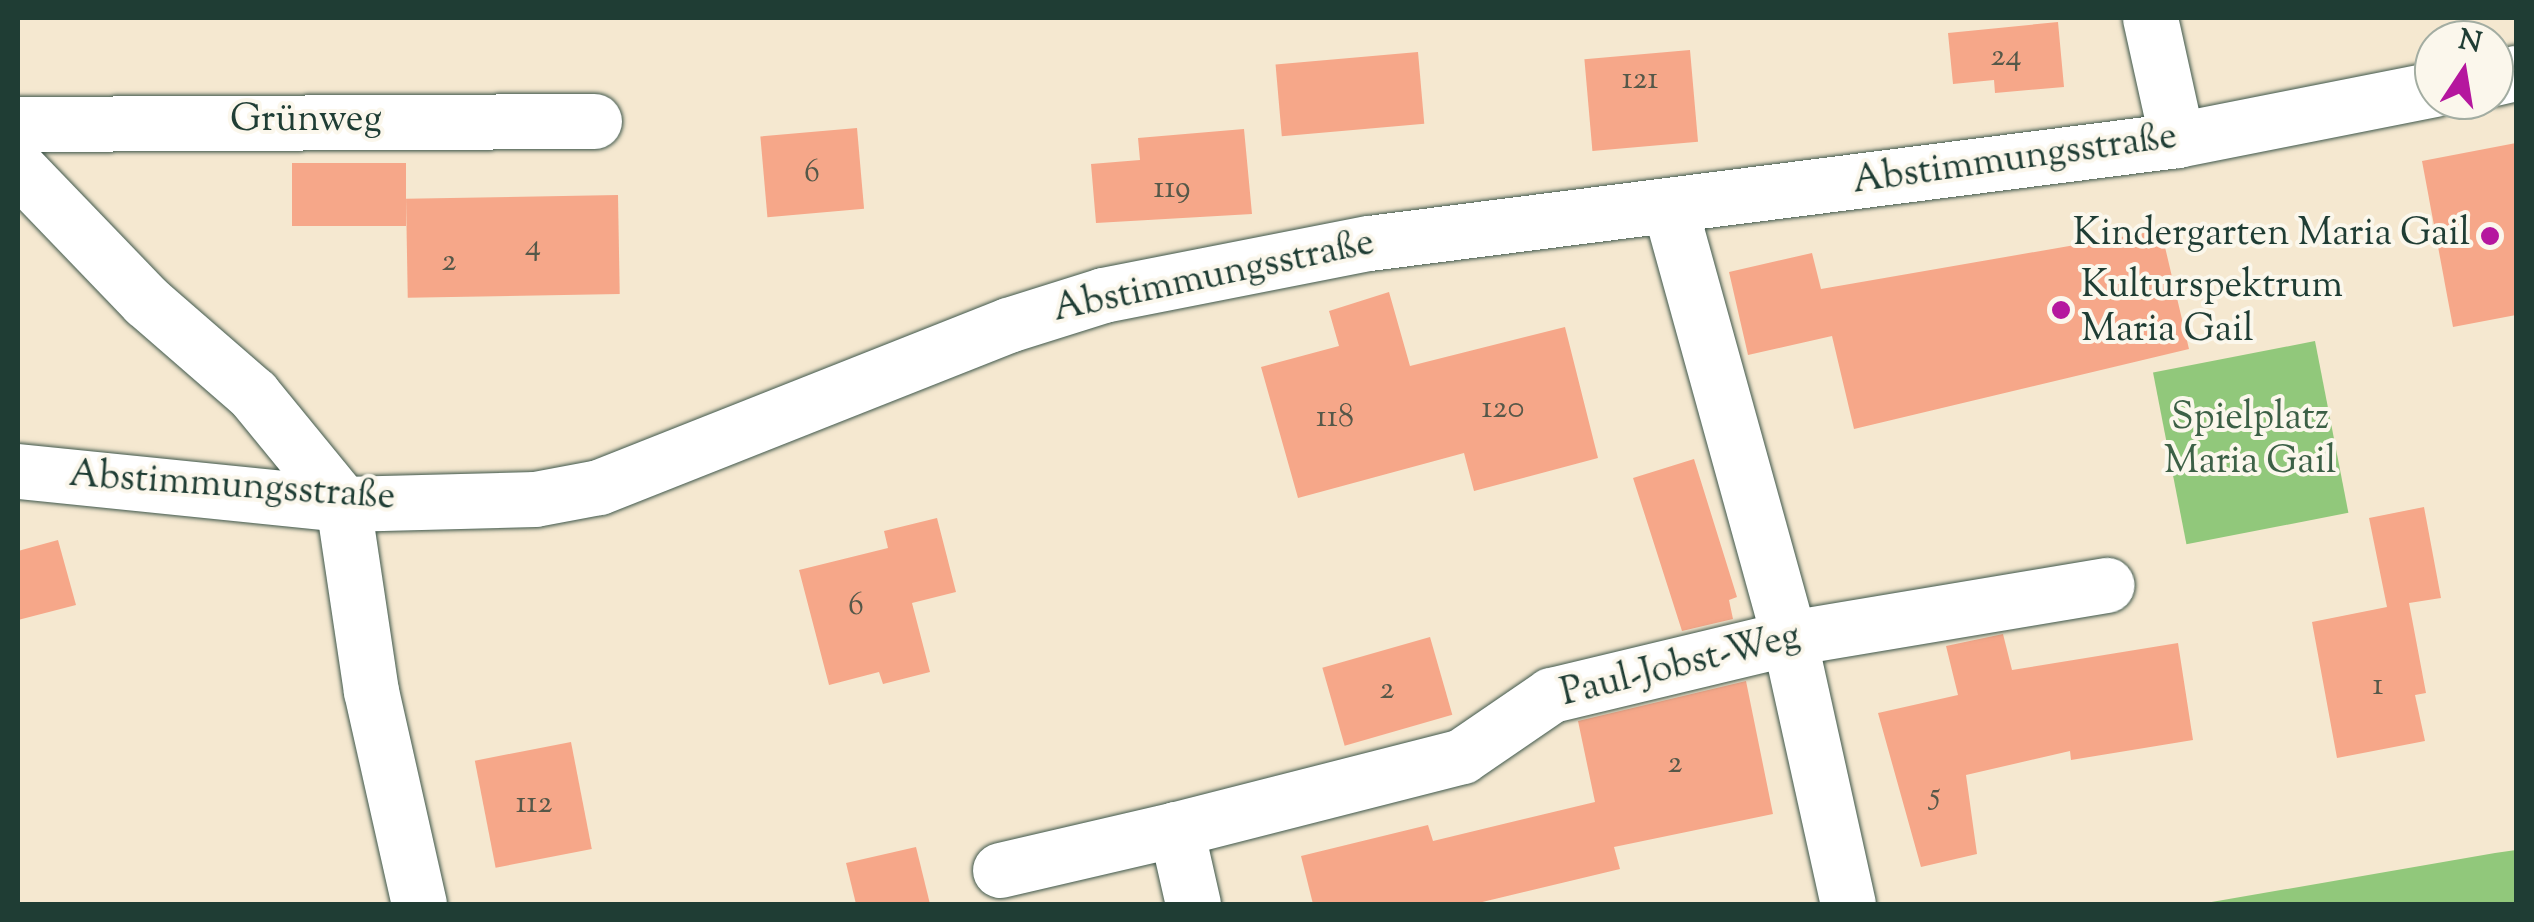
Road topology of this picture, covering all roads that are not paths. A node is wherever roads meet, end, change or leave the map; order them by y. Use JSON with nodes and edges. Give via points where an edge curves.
{"nodes":[{"id":1,"x":2150,"y":18,"type":"edge"},
{"id":2,"x":2414,"y":93,"type":"edge"},
{"id":3,"x":594,"y":121,"type":"dead end"},
{"id":4,"x":18,"y":124,"type":"edge"},
{"id":5,"x":2177,"y":140,"type":"junction"},
{"id":6,"x":18,"y":168,"type":"edge"},
{"id":7,"x":1670,"y":208,"type":"junction"},
{"id":8,"x":18,"y":471,"type":"edge"},
{"id":9,"x":343,"y":504,"type":"junction"},
{"id":10,"x":2107,"y":585,"type":"dead end"},
{"id":11,"x":1789,"y":638,"type":"junction"},
{"id":12,"x":1176,"y":829,"type":"junction"},
{"id":13,"x":1000,"y":870,"type":"dead end"},
{"id":14,"x":419,"y":904,"type":"edge"},
{"id":15,"x":1193,"y":904,"type":"edge"},
{"id":16,"x":1848,"y":904,"type":"edge"}],
"edges":[{"from":1,"to":5,"type":"street"},
{"from":2,"to":5,"type":"street","name":"Abstimmungsstraße"},
{"from":3,"to":4,"type":"street","name":"Grünweg"},
{"from":5,"to":7,"type":"street","name":"Abstimmungsstraße"},
{"from":6,"to":9,"type":"street","via":[[146,301],[253,394]]},
{"from":7,"to":9,"type":"street","name":"Abstimmungsstraße","via":[[1369,243],[1104,296],[1008,325],[599,487],[535,498]]},
{"from":7,"to":11,"type":"street"},
{"from":8,"to":9,"type":"street","name":"Abstimmungsstraße"},
{"from":9,"to":14,"type":"street","via":[[370,690]]},
{"from":10,"to":11,"type":"street","name":"Paul-Jobst-Weg"},
{"from":11,"to":12,"type":"street","name":"Paul-Jobst-Weg","via":[[1551,694],[1462,756]]},
{"from":11,"to":16,"type":"street"},
{"from":12,"to":13,"type":"street","name":"Paul-Jobst-Weg"},
{"from":12,"to":15,"type":"street"}]}
